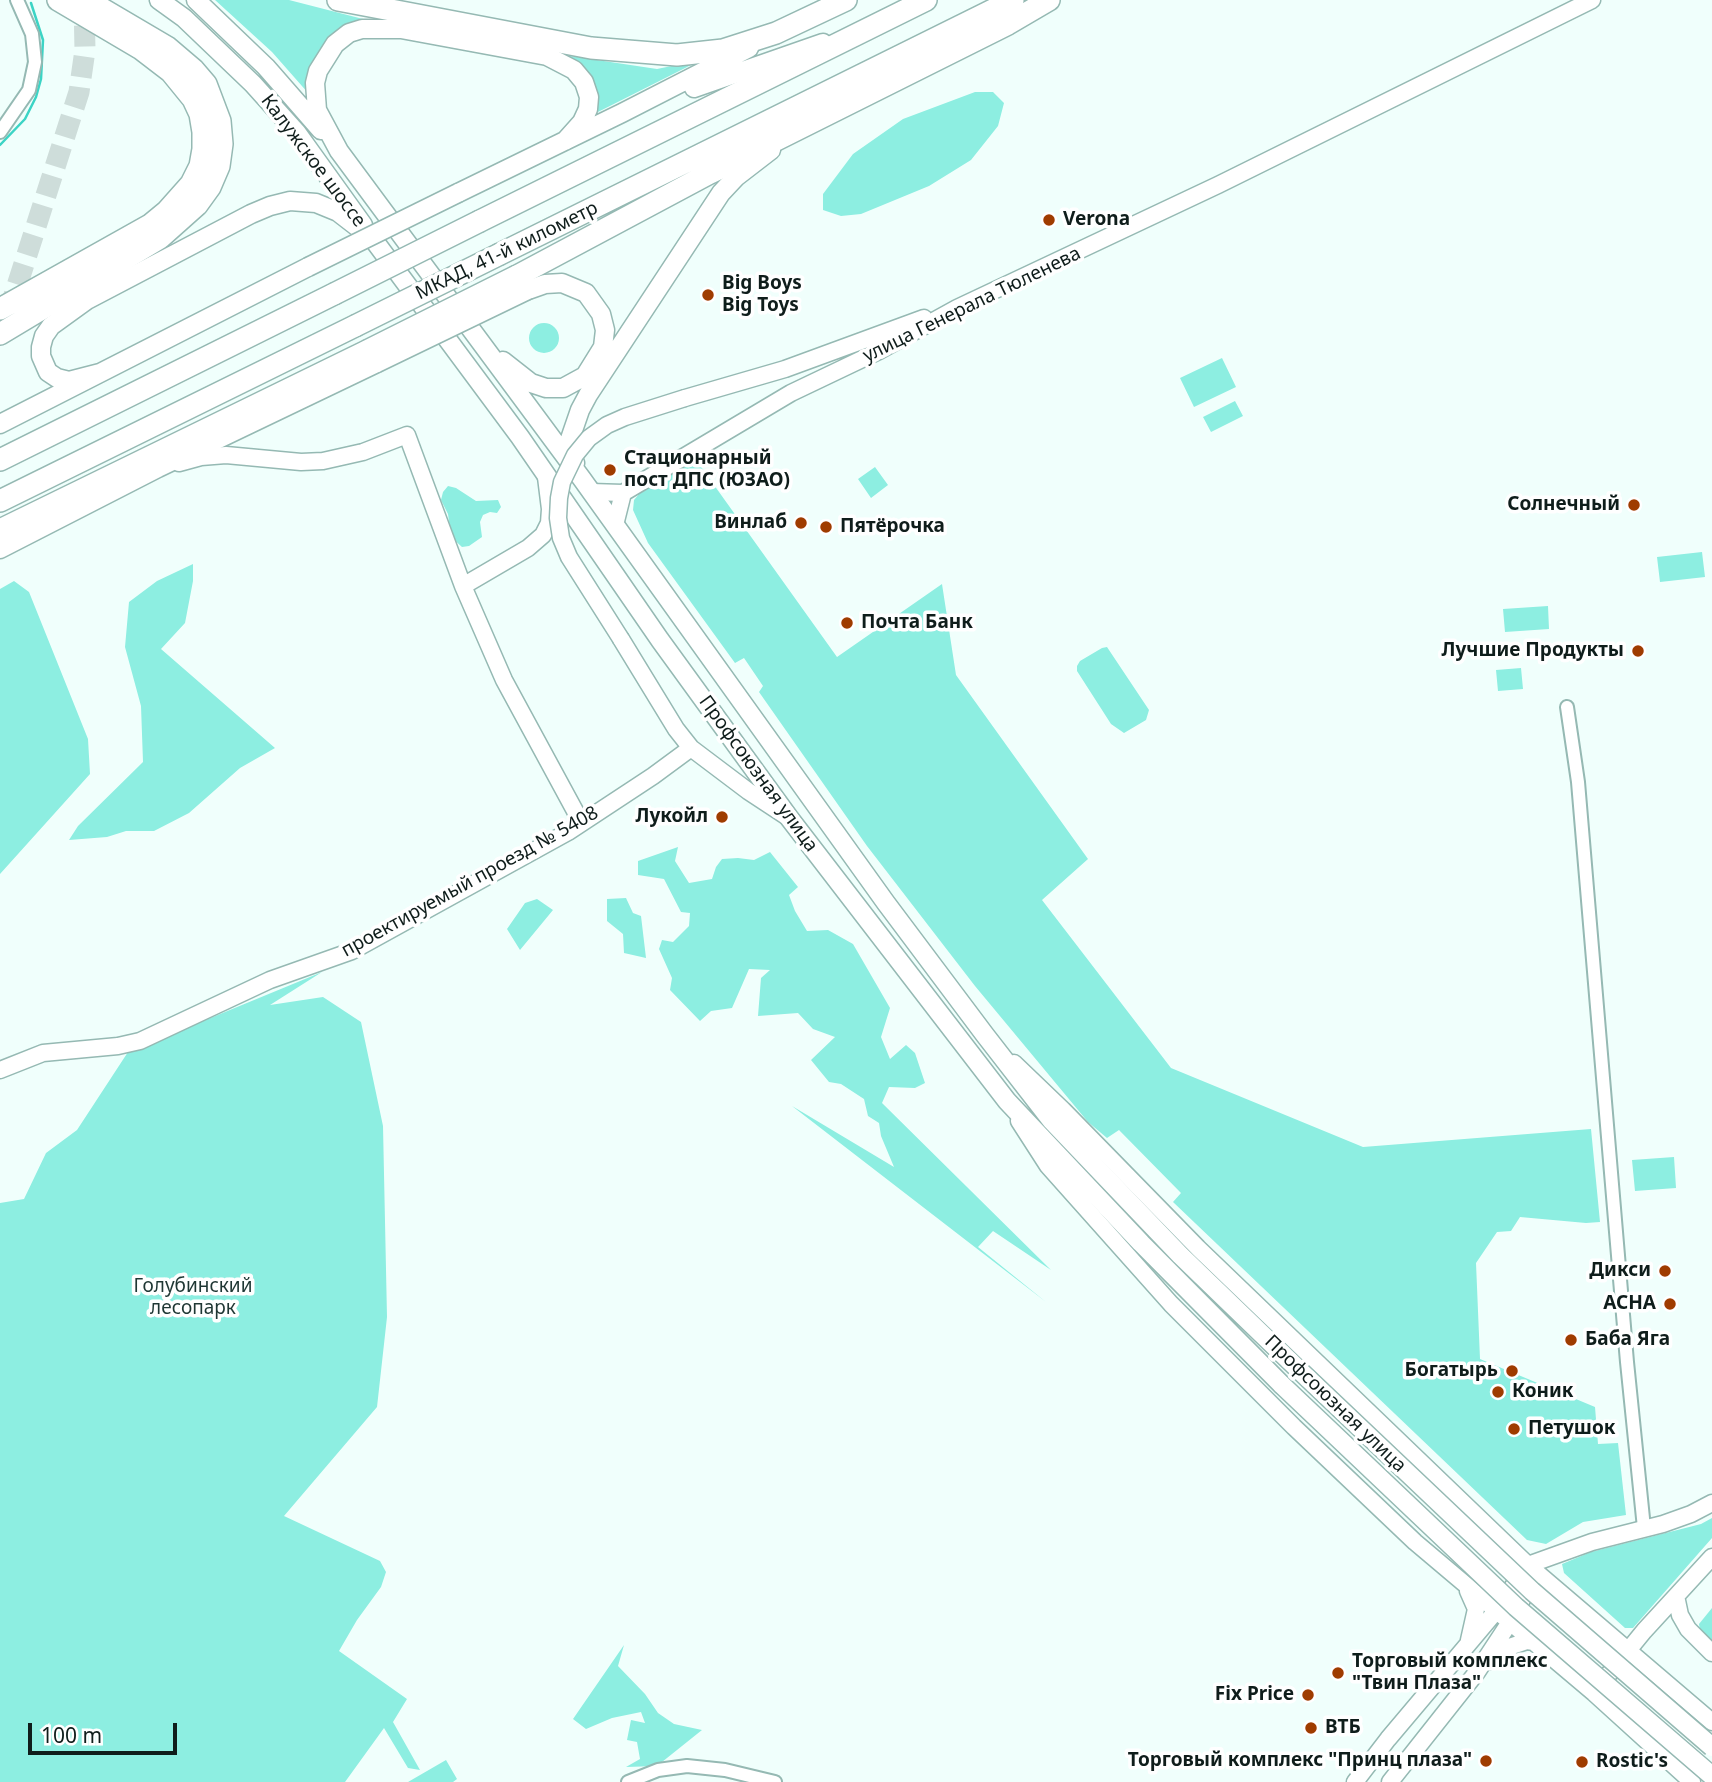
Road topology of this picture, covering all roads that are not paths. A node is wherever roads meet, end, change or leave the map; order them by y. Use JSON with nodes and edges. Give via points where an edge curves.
{"nodes":[{"id":1,"x":17,"y":0,"type":"edge"},
{"id":2,"x":58,"y":0,"type":"edge"},
{"id":3,"x":87,"y":0,"type":"edge"},
{"id":4,"x":159,"y":0,"type":"edge"},
{"id":5,"x":196,"y":0,"type":"edge"},
{"id":6,"x":338,"y":0,"type":"edge"},
{"id":7,"x":360,"y":0,"type":"edge"},
{"id":8,"x":846,"y":0,"type":"edge"},
{"id":9,"x":926,"y":0,"type":"edge"},
{"id":10,"x":1013,"y":0,"type":"edge"},
{"id":11,"x":1049,"y":0,"type":"edge"},
{"id":12,"x":1592,"y":0,"type":"edge"},
{"id":13,"x":388,"y":9,"type":"junction"},
{"id":14,"x":882,"y":22,"type":"junction"},
{"id":15,"x":776,"y":33,"type":"junction"},
{"id":16,"x":622,"y":113,"type":"junction"},
{"id":17,"x":801,"y":129,"type":"junction"},
{"id":18,"x":0,"y":132,"type":"edge"},
{"id":19,"x":565,"y":141,"type":"junction"},
{"id":20,"x":339,"y":151,"type":"junction"},
{"id":21,"x":373,"y":239,"type":"junction"},
{"id":22,"x":522,"y":283,"type":"junction"},
{"id":23,"x":957,"y":308,"type":"junction"},
{"id":24,"x":0,"y":309,"type":"edge"},
{"id":25,"x":0,"y":334,"type":"edge"},
{"id":26,"x":481,"y":343,"type":"junction"},
{"id":27,"x":372,"y":357,"type":"junction"},
{"id":28,"x":100,"y":373,"type":"junction"},
{"id":29,"x":1,"y":423,"type":"edge"},
{"id":30,"x":0,"y":460,"type":"edge"},
{"id":31,"x":158,"y":468,"type":"junction"},
{"id":32,"x":546,"y":477,"type":"junction"},
{"id":33,"x":587,"y":486,"type":"junction"},
{"id":34,"x":623,"y":493,"type":"junction"},
{"id":35,"x":0,"y":501,"type":"edge"},
{"id":36,"x":615,"y":525,"type":"junction"},
{"id":37,"x":0,"y":530,"type":"edge"},
{"id":38,"x":0,"y":549,"type":"edge"},
{"id":39,"x":463,"y":586,"type":"junction"},
{"id":40,"x":1566,"y":707,"type":"dead end"},
{"id":41,"x":691,"y":748,"type":"junction"},
{"id":42,"x":790,"y":819,"type":"junction"},
{"id":43,"x":581,"y":822,"type":"junction"},
{"id":44,"x":985,"y":1035,"type":"junction"},
{"id":45,"x":0,"y":1070,"type":"edge"},
{"id":46,"x":1007,"y":1101,"type":"junction"},
{"id":47,"x":1432,"y":1471,"type":"junction"},
{"id":48,"x":1712,"y":1503,"type":"edge"},
{"id":49,"x":1397,"y":1525,"type":"junction"},
{"id":50,"x":1644,"y":1528,"type":"junction"},
{"id":51,"x":1712,"y":1556,"type":"edge"},
{"id":52,"x":1528,"y":1564,"type":"junction"},
{"id":53,"x":1466,"y":1587,"type":"junction"},
{"id":54,"x":1676,"y":1596,"type":"junction"},
{"id":55,"x":1496,"y":1611,"type":"junction"},
{"id":56,"x":1510,"y":1622,"type":"junction"},
{"id":57,"x":1534,"y":1642,"type":"junction"},
{"id":58,"x":1467,"y":1646,"type":"junction"},
{"id":59,"x":1628,"y":1650,"type":"junction"},
{"id":60,"x":1712,"y":1653,"type":"edge"},
{"id":61,"x":1477,"y":1672,"type":"junction"},
{"id":62,"x":1594,"y":1693,"type":"junction"},
{"id":63,"x":1709,"y":1719,"type":"edge"},
{"id":64,"x":1712,"y":1748,"type":"edge"},
{"id":65,"x":1669,"y":1762,"type":"junction"},
{"id":66,"x":1712,"y":1776,"type":"edge"},
{"id":67,"x":628,"y":1782,"type":"edge"},
{"id":68,"x":775,"y":1782,"type":"edge"},
{"id":69,"x":1355,"y":1782,"type":"edge"},
{"id":70,"x":1390,"y":1782,"type":"edge"},
{"id":71,"x":1692,"y":1782,"type":"edge"}],
"edges":[{"from":1,"to":18,"type":"street","via":[[32,34],[35,62],[29,90]]},
{"from":2,"to":24,"type":"highway","via":[[171,72],[200,114],[200,166],[181,197],[150,225]]},
{"from":3,"to":25,"type":"highway","via":[[167,47],[206,84],[220,121],[219,166],[197,205],[160,238]]},
{"from":4,"to":21,"type":"main road","name":"Калужское шоссе","via":[[253,84],[304,143]]},
{"from":5,"to":20,"type":"main road","name":"Калужское шоссе","via":[[266,67]]},
{"from":6,"to":13,"type":"highway"},
{"from":7,"to":13,"type":"street"},
{"from":8,"to":15,"type":"highway"},
{"from":9,"to":14,"type":"highway","name":"МКАД, 41-й километр"},
{"from":10,"to":35,"type":"highway","name":"МКАД, 41-й километр","bridge":true},
{"from":11,"to":17,"type":"highway"},
{"from":12,"to":23,"type":"street","name":"улица Генерала Тюленева"},
{"from":13,"to":15,"type":"highway","via":[[645,54],[699,54]]},
{"from":14,"to":16,"type":"main road"},
{"from":14,"to":30,"type":"highway","name":"МКАД, 41-й километр","bridge":true},
{"from":15,"to":16,"type":"main road"},
{"from":16,"to":19,"type":"main road"},
{"from":17,"to":22,"type":"highway","via":[[604,231]]},
{"from":17,"to":33,"type":"main road","via":[[721,192],[588,395],[569,442]]},
{"from":19,"to":20,"type":"main road","via":[[582,122],[589,97],[584,82],[561,61],[401,29],[362,29],[335,44],[315,83],[317,110]]},
{"from":19,"to":28,"type":"main road","bridge":true},
{"from":20,"to":26,"type":"main road"},
{"from":21,"to":28,"type":"main road","via":[[338,212],[316,203],[290,201],[251,214],[87,300],[51,326],[41,347],[48,372],[69,381]]},
{"from":21,"to":32,"type":"main road","name":"Профсоюзная улица"},
{"from":22,"to":26,"type":"main road","via":[[562,283],[579,288],[592,299],[605,330],[603,347],[590,370],[571,385],[538,386]]},
{"from":22,"to":27,"type":"highway","bridge":true},
{"from":22,"to":27,"type":"main road","bridge":true,"via":[[455,324]]},
{"from":23,"to":34,"type":"street","name":"улица Генерала Тюленева","via":[[791,393]]},
{"from":23,"to":41,"type":"street","bridge":true,"via":[[785,369],[625,417],[589,438],[575,455],[559,498],[561,538]]},
{"from":26,"to":33,"type":"main road"},
{"from":27,"to":31,"type":"main road"},
{"from":27,"to":37,"type":"highway"},
{"from":28,"to":29,"type":"main road"},
{"from":31,"to":38,"type":"main road"},
{"from":31,"to":39,"type":"street","via":[[226,455],[323,461],[407,435]]},
{"from":32,"to":39,"type":"street","via":[[550,509],[543,535]]},
{"from":32,"to":42,"type":"main road","name":"Профсоюзная улица"},
{"from":33,"to":34,"type":"street"},
{"from":33,"to":36,"type":"main road","name":"Профсоюзная улица"},
{"from":34,"to":36,"type":"street"},
{"from":36,"to":44,"type":"main road","name":"Профсоюзная улица"},
{"from":39,"to":43,"type":"street","via":[[504,680]]},
{"from":40,"to":50,"type":"street","via":[[1578,782]]},
{"from":41,"to":42,"type":"street"},
{"from":41,"to":43,"type":"street","name":"проектируемый проезд № 5408"},
{"from":42,"to":46,"type":"main road","name":"Профсоюзная улица"},
{"from":43,"to":45,"type":"street","name":"проектируемый проезд № 5408","via":[[352,951],[270,981],[140,1041],[43,1053]]},
{"from":44,"to":47,"type":"street","name":"Профсоюзная улица","via":[[1205,1255]]},
{"from":44,"to":64,"type":"main road","name":"Профсоюзная улица","bridge":true,"via":[[1051,1120],[1180,1255],[1532,1591]]},
{"from":46,"to":49,"type":"street","name":"Профсоюзная улица","via":[[1048,1166],[1171,1304]]},
{"from":46,"to":66,"type":"main road","name":"Профсоюзная улица","bridge":true,"via":[[1282,1385],[1516,1607]]},
{"from":47,"to":49,"type":"street","via":[[1446,1504],[1444,1516],[1436,1525],[1422,1528]]},
{"from":47,"to":52,"type":"street","name":"Профсоюзная улица"},
{"from":48,"to":50,"type":"street"},
{"from":49,"to":53,"type":"street","name":"Профсоюзная улица"},
{"from":50,"to":52,"type":"street"},
{"from":51,"to":54,"type":"street"},
{"from":52,"to":55,"type":"street"},
{"from":52,"to":56,"type":"street","via":[[1530,1580]]},
{"from":52,"to":59,"type":"street","name":"Профсоюзная улица"},
{"from":53,"to":55,"type":"street","name":"Профсоюзная улица"},
{"from":53,"to":58,"type":"street","via":[[1476,1609]]},
{"from":54,"to":59,"type":"street"},
{"from":54,"to":60,"type":"street","via":[[1688,1629]]},
{"from":55,"to":56,"type":"street","name":"Профсоюзная улица"},
{"from":55,"to":58,"type":"street"},
{"from":56,"to":57,"type":"street","name":"Профсоюзная улица"},
{"from":56,"to":61,"type":"street"},
{"from":57,"to":61,"type":"street","via":[[1506,1648]]},
{"from":57,"to":62,"type":"street","name":"Профсоюзная улица"},
{"from":58,"to":69,"type":"street"},
{"from":59,"to":62,"type":"street"},
{"from":59,"to":63,"type":"street","name":"Профсоюзная улица"},
{"from":61,"to":70,"type":"street"},
{"from":62,"to":65,"type":"street","name":"Профсоюзная улица"},
{"from":63,"to":65,"type":"street","via":[[1690,1712],[1672,1718],[1662,1736]]},
{"from":65,"to":71,"type":"street","name":"Профсоюзная улица"},
{"from":67,"to":68,"type":"street","via":[[658,1770],[687,1766]]}]}
